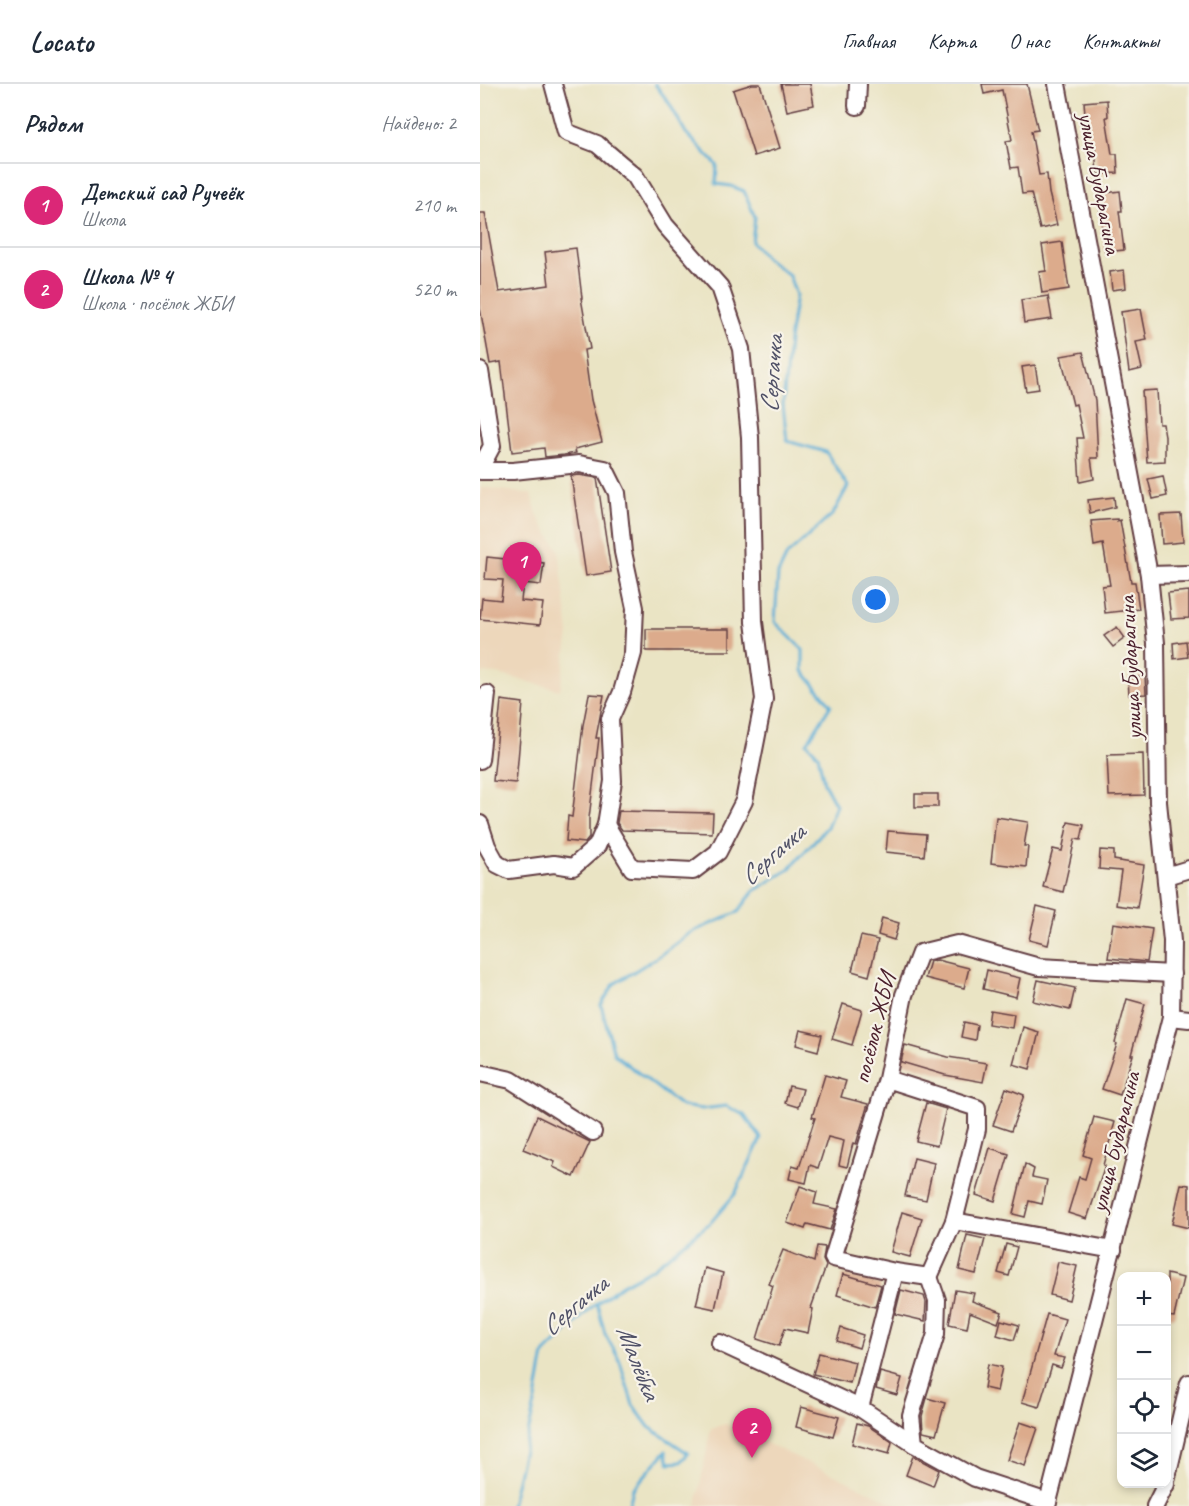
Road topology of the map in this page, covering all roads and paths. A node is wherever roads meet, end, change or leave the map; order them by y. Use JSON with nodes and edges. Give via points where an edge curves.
{"nodes":[{"id":1,"x":553,"y":84,"type":"edge"},
{"id":2,"x":858,"y":84,"type":"edge"},
{"id":3,"x":1057,"y":84,"type":"edge"},
{"id":4,"x":857,"y":106,"type":"dead end"},
{"id":5,"x":480,"y":371,"type":"edge"},
{"id":6,"x":480,"y":464,"type":"edge"},
{"id":7,"x":480,"y":471,"type":"edge"},
{"id":8,"x":1189,"y":574,"type":"edge"},
{"id":9,"x":1149,"y":575,"type":"junction"},
{"id":10,"x":487,"y":694,"type":"dead end"},
{"id":11,"x":480,"y":760,"type":"edge"},
{"id":12,"x":480,"y":824,"type":"edge"},
{"id":13,"x":606,"y":825,"type":"junction"},
{"id":14,"x":1189,"y":869,"type":"edge"},
{"id":15,"x":1166,"y":876,"type":"junction"},
{"id":16,"x":1172,"y":974,"type":"junction"},
{"id":17,"x":1171,"y":1017,"type":"junction"},
{"id":18,"x":1189,"y":1019,"type":"edge"},
{"id":19,"x":480,"y":1073,"type":"edge"},
{"id":20,"x":887,"y":1079,"type":"junction"},
{"id":21,"x":594,"y":1132,"type":"dead end"},
{"id":22,"x":954,"y":1221,"type":"junction"},
{"id":23,"x":1113,"y":1250,"type":"junction"},
{"id":24,"x":895,"y":1272,"type":"junction"},
{"id":25,"x":929,"y":1277,"type":"junction"},
{"id":26,"x":720,"y":1343,"type":"dead end"},
{"id":27,"x":1189,"y":1383,"type":"edge"},
{"id":28,"x":860,"y":1408,"type":"junction"},
{"id":29,"x":914,"y":1444,"type":"junction"},
{"id":30,"x":1171,"y":1460,"type":"edge"},
{"id":31,"x":1163,"y":1488,"type":"edge"},
{"id":32,"x":1048,"y":1504,"type":"edge"},
{"id":33,"x":1155,"y":1506,"type":"edge"}],
"edges":[{"from":1,"to":13,"type":"street","via":[[566,132],[597,144],[634,176],[665,225],[720,287],[741,349],[750,437],[754,622],[764,699],[744,801],[718,852],[693,871],[632,868]]},
{"from":2,"to":4,"type":"street"},
{"from":3,"to":9,"type":"street","name":"улица Бударагина"},
{"from":5,"to":6,"type":"street","via":[[492,446]]},
{"from":7,"to":13,"type":"street","via":[[579,464],[605,469],[617,493],[623,552],[635,608],[633,653],[610,719],[613,781]]},
{"from":8,"to":9,"type":"street"},
{"from":9,"to":15,"type":"street","name":"улица Бударагина","via":[[1156,643],[1158,802]]},
{"from":10,"to":11,"type":"street"},
{"from":12,"to":13,"type":"street","via":[[497,864],[509,870],[554,864],[573,867],[597,846]]},
{"from":14,"to":15,"type":"street"},
{"from":15,"to":16,"type":"street","name":"улица Бударагина"},
{"from":16,"to":17,"type":"street","name":"улица Бударагина"},
{"from":16,"to":20,"type":"street","name":"посёлок ЖБИ","via":[[1039,967],[957,944],[920,953],[904,995]]},
{"from":17,"to":18,"type":"street"},
{"from":17,"to":23,"type":"street","name":"улица Бударагина"},
{"from":19,"to":21,"type":"street","via":[[512,1080]]},
{"from":20,"to":22,"type":"street","via":[[977,1108],[977,1129]]},
{"from":20,"to":24,"type":"street","name":"посёлок ЖБИ","via":[[833,1258]]},
{"from":22,"to":23,"type":"street","name":"улица Бударагина"},
{"from":22,"to":25,"type":"street"},
{"from":23,"to":32,"type":"street","name":"улица Бударагина"},
{"from":24,"to":25,"type":"street"},
{"from":24,"to":28,"type":"street"},
{"from":25,"to":29,"type":"street","via":[[937,1300],[936,1334],[911,1415]]},
{"from":26,"to":28,"type":"street"},
{"from":27,"to":30,"type":"street"},
{"from":28,"to":29,"type":"street"},
{"from":29,"to":32,"type":"street","via":[[975,1478]]},
{"from":31,"to":33,"type":"street"}]}
